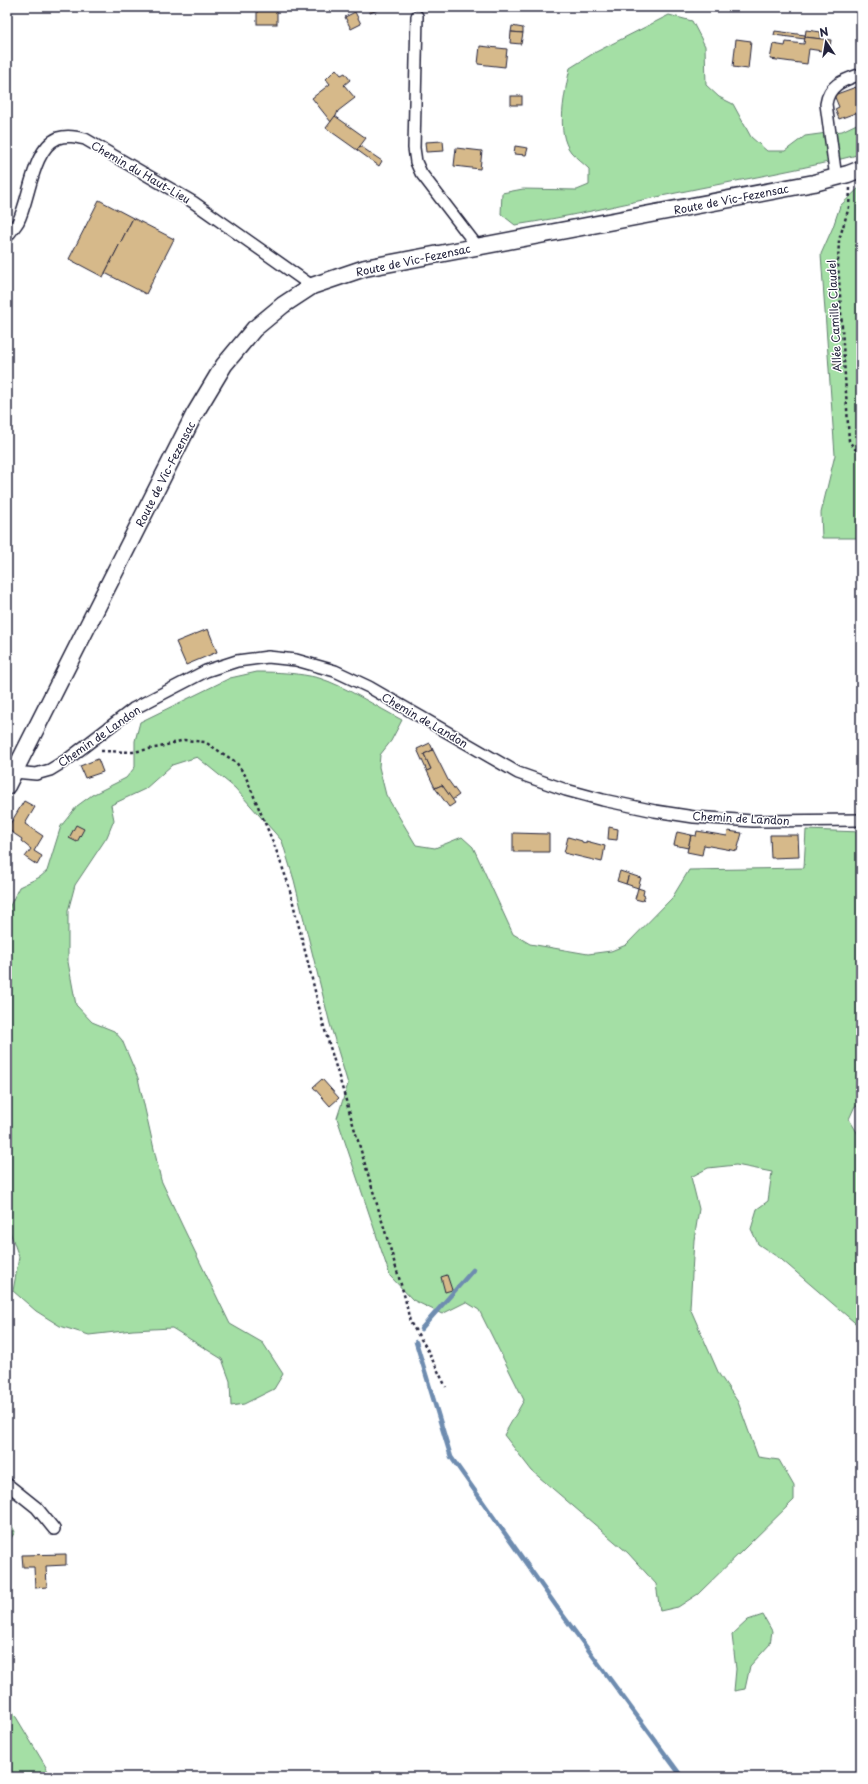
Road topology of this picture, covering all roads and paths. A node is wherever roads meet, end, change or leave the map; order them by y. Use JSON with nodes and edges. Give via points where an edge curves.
{"nodes":[{"id":1,"x":417,"y":16,"type":"dead end"},
{"id":2,"x":861,"y":74,"type":"edge"},
{"id":3,"x":848,"y":173,"type":"edge"},
{"id":4,"x":7,"y":237,"type":"edge"},
{"id":5,"x":477,"y":246,"type":"junction"},
{"id":6,"x":312,"y":286,"type":"junction"},
{"id":7,"x":861,"y":452,"type":"edge"},
{"id":8,"x":96,"y":752,"type":"dead end"},
{"id":9,"x":14,"y":772,"type":"junction"},
{"id":10,"x":7,"y":786,"type":"edge"},
{"id":11,"x":861,"y":820,"type":"edge"},
{"id":12,"x":446,"y":1387,"type":"dead end"},
{"id":13,"x":7,"y":1484,"type":"edge"},
{"id":14,"x":54,"y":1529,"type":"dead end"}],
"edges":[{"from":1,"to":5,"type":"street","via":[[414,148],[416,162],[421,173]]},
{"from":2,"to":3,"type":"street","via":[[839,82],[831,88],[827,96],[826,104]]},
{"from":3,"to":5,"type":"main road","name":"Route de Vic-Fezensac","via":[[814,183]]},
{"from":3,"to":7,"type":"path","name":"Allée Camille Claudel","via":[[849,207],[839,240],[838,263],[849,442]]},
{"from":4,"to":6,"type":"street","name":"Chemin du Haut-Lieu","via":[[18,222],[41,155],[48,145],[58,138],[71,136],[85,139],[193,202]]},
{"from":5,"to":6,"type":"main road","name":"Route de Vic-Fezensac","via":[[365,268]]},
{"from":6,"to":9,"type":"main road","name":"Route de Vic-Fezensac","via":[[283,305],[254,329],[224,365],[194,415]]},
{"from":8,"to":12,"type":"path","via":[[133,752],[184,740],[206,742],[236,762],[245,776],[288,883],[324,1027],[410,1322]]},
{"from":9,"to":10,"type":"main road","name":"Route de Vic-Fezensac"},
{"from":9,"to":11,"type":"street","name":"Chemin de Landon","via":[[36,774],[50,770],[133,709],[200,675],[237,661],[268,657],[296,660],[335,671],[518,773],[566,790],[655,811],[694,817],[753,821]]},
{"from":13,"to":14,"type":"street","via":[[37,1508]]}]}
